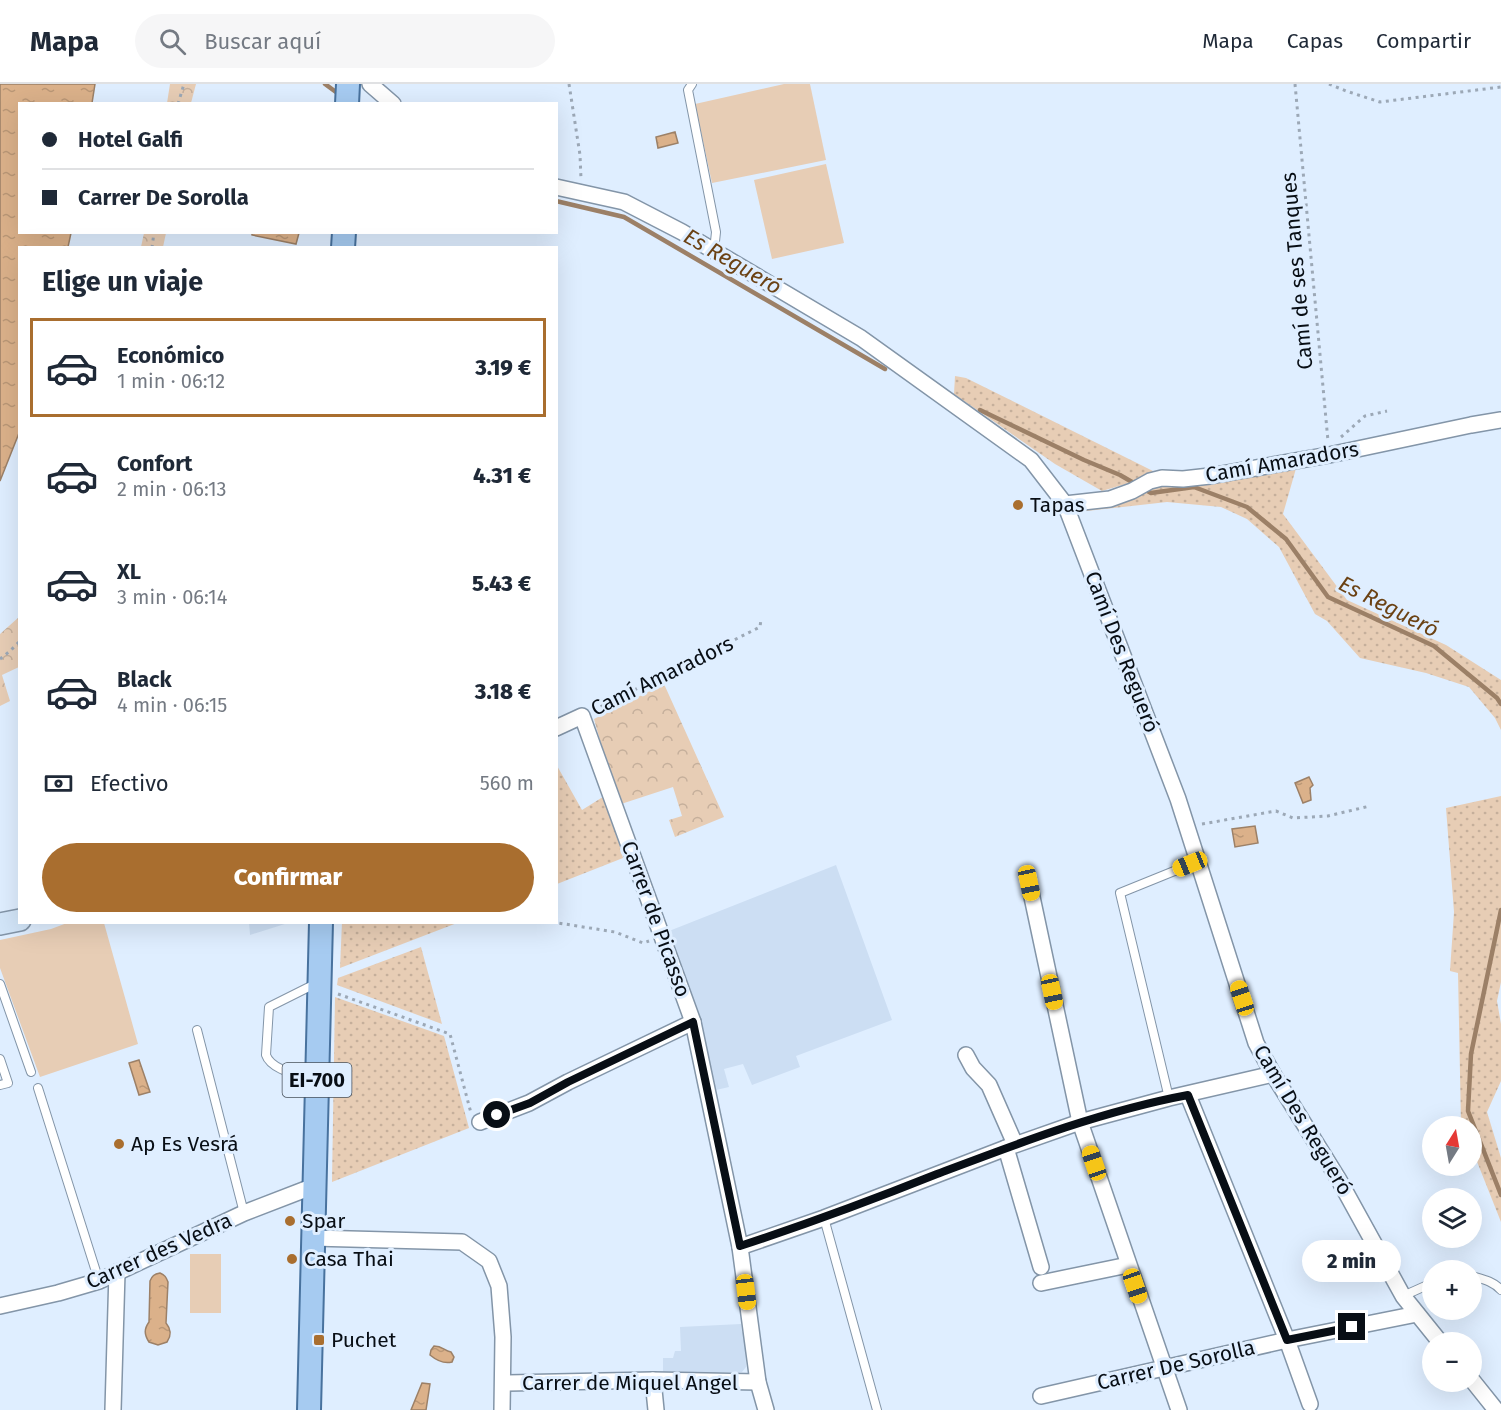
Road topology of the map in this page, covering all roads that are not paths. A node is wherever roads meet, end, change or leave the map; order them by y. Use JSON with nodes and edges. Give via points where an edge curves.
{"nodes":[{"id":1,"x":370,"y":84,"type":"edge"},
{"id":2,"x":692,"y":84,"type":"edge"},
{"id":3,"x":391,"y":102,"type":"edge"},
{"id":4,"x":558,"y":187,"type":"edge"},
{"id":5,"x":714,"y":251,"type":"junction"},
{"id":6,"x":1501,"y":420,"type":"edge"},
{"id":7,"x":1065,"y":504,"type":"junction"},
{"id":8,"x":582,"y":716,"type":"joint"},
{"id":9,"x":558,"y":727,"type":"edge"},
{"id":10,"x":1199,"y":861,"type":"junction"},
{"id":11,"x":1029,"y":883,"type":"dead end"},
{"id":12,"x":18,"y":920,"type":"edge"},
{"id":13,"x":0,"y":924,"type":"edge"},
{"id":14,"x":321,"y":924,"type":"edge"},
{"id":15,"x":0,"y":984,"type":"edge"},
{"id":16,"x":319,"y":985,"type":"junction"},
{"id":17,"x":693,"y":1022,"type":"junction"},
{"id":18,"x":197,"y":1030,"type":"dead end"},
{"id":19,"x":966,"y":1055,"type":"dead end"},
{"id":20,"x":0,"y":1059,"type":"edge"},
{"id":21,"x":31,"y":1072,"type":"dead end"},
{"id":22,"x":1273,"y":1074,"type":"junction"},
{"id":23,"x":317,"y":1081,"type":"junction"},
{"id":24,"x":0,"y":1085,"type":"edge"},
{"id":25,"x":38,"y":1088,"type":"dead end"},
{"id":26,"x":1188,"y":1095,"type":"junction"},
{"id":27,"x":1169,"y":1098,"type":"junction"},
{"id":28,"x":480,"y":1122,"type":"road end"},
{"id":29,"x":1080,"y":1122,"type":"junction"},
{"id":30,"x":1010,"y":1146,"type":"junction"},
{"id":31,"x":314,"y":1186,"type":"junction"},
{"id":32,"x":244,"y":1212,"type":"junction"},
{"id":33,"x":824,"y":1218,"type":"junction"},
{"id":34,"x":313,"y":1238,"type":"junction"},
{"id":35,"x":740,"y":1246,"type":"junction"},
{"id":36,"x":1128,"y":1265,"type":"junction"},
{"id":37,"x":117,"y":1272,"type":"junction"},
{"id":38,"x":1482,"y":1279,"type":"edge"},
{"id":39,"x":99,"y":1281,"type":"junction"},
{"id":40,"x":1500,"y":1286,"type":"edge"},
{"id":41,"x":1422,"y":1287,"type":"edge"},
{"id":42,"x":1403,"y":1296,"type":"junction"},
{"id":43,"x":0,"y":1306,"type":"edge"},
{"id":44,"x":1417,"y":1314,"type":"junction"},
{"id":45,"x":1432,"y":1332,"type":"edge"},
{"id":46,"x":1287,"y":1340,"type":"junction"},
{"id":47,"x":1163,"y":1368,"type":"junction"},
{"id":48,"x":653,"y":1380,"type":"junction"},
{"id":49,"x":758,"y":1382,"type":"junction"},
{"id":50,"x":503,"y":1383,"type":"junction"},
{"id":51,"x":1482,"y":1392,"type":"edge"},
{"id":52,"x":1041,"y":1396,"type":"dead end"},
{"id":53,"x":1310,"y":1404,"type":"dead end"},
{"id":54,"x":113,"y":1410,"type":"edge"},
{"id":55,"x":309,"y":1410,"type":"edge"},
{"id":56,"x":502,"y":1410,"type":"edge"},
{"id":57,"x":656,"y":1410,"type":"edge"},
{"id":58,"x":766,"y":1410,"type":"edge"},
{"id":59,"x":877,"y":1410,"type":"edge"},
{"id":60,"x":1179,"y":1410,"type":"edge"},
{"id":61,"x":1496,"y":1410,"type":"edge"}],
"edges":[{"from":1,"to":3,"type":"street"},
{"from":2,"to":5,"type":"lane","via":[[688,90],[716,232]]},
{"from":4,"to":5,"type":"street","name":"Camí Des Regueró","via":[[624,202]]},
{"from":5,"to":7,"type":"street","name":"Camí Des Regueró","via":[[861,338],[1022,453]]},
{"from":6,"to":7,"type":"street","name":"Camí Amaradors","via":[[1210,476],[1162,478],[1110,499]]},
{"from":7,"to":10,"type":"street","name":"Camí Des Regueró"},
{"from":8,"to":9,"type":"street","name":"Camí Amaradors"},
{"from":8,"to":17,"type":"street","name":"Carrer de Picasso"},
{"from":10,"to":22,"type":"street","name":"Camí Des Regueró","via":[[1256,1043]]},
{"from":10,"to":27,"type":"lane","via":[[1120,893]]},
{"from":11,"to":29,"type":"street"},
{"from":12,"to":13,"type":"street"},
{"from":14,"to":16,"type":"main road","number":"EI-700"},
{"from":15,"to":21,"type":"lane"},
{"from":16,"to":23,"type":"main road","number":"EI-700"},
{"from":16,"to":23,"type":"lane","via":[[269,1006],[266,1055],[274,1066]]},
{"from":17,"to":28,"type":"street","via":[[530,1103]]},
{"from":17,"to":35,"type":"street","name":"Carrer de Picasso"},
{"from":18,"to":32,"type":"lane"},
{"from":19,"to":30,"type":"street","via":[[989,1085]]},
{"from":20,"to":24,"type":"lane","via":[[8,1083]]},
{"from":22,"to":26,"type":"street"},
{"from":22,"to":42,"type":"street","name":"Camí Des Regueró","via":[[1339,1180]]},
{"from":23,"to":31,"type":"main road","number":"EI-700"},
{"from":25,"to":39,"type":"lane"},
{"from":26,"to":27,"type":"street"},
{"from":26,"to":46,"type":"street"},
{"from":27,"to":29,"type":"street"},
{"from":29,"to":30,"type":"street"},
{"from":29,"to":36,"type":"street"},
{"from":30,"to":33,"type":"street"},
{"from":30,"to":36,"type":"street","via":[[1041,1275]]},
{"from":31,"to":32,"type":"street","name":"Carrer des Vedra"},
{"from":31,"to":34,"type":"main road","number":"EI-700"},
{"from":32,"to":37,"type":"street","name":"Carrer des Vedra"},
{"from":33,"to":35,"type":"street"},
{"from":33,"to":59,"type":"lane"},
{"from":34,"to":50,"type":"street","via":[[462,1242],[489,1261],[499,1286]]},
{"from":34,"to":55,"type":"main road","number":"EI-700"},
{"from":35,"to":49,"type":"street","name":"Carrer de Picasso"},
{"from":36,"to":47,"type":"street"},
{"from":37,"to":39,"type":"street","name":"Carrer des Vedra"},
{"from":37,"to":54,"type":"street"},
{"from":38,"to":40,"type":"lane"},
{"from":39,"to":43,"type":"street","name":"Carrer des Vedra"},
{"from":41,"to":42,"type":"lane"},
{"from":42,"to":44,"type":"street","name":"Camí Des Regueró"},
{"from":44,"to":45,"type":"street","name":"Camí Des Regueró"},
{"from":44,"to":46,"type":"street","name":"Carrer De Sorolla"},
{"from":46,"to":47,"type":"street","name":"Carrer De Sorolla"},
{"from":46,"to":53,"type":"street"},
{"from":47,"to":52,"type":"street","name":"Carrer De Sorolla"},
{"from":47,"to":60,"type":"street"},
{"from":48,"to":49,"type":"street","name":"Carrer de Miquel Angel"},
{"from":48,"to":50,"type":"street","name":"Carrer de Miquel Angel"},
{"from":48,"to":57,"type":"street"},
{"from":49,"to":58,"type":"street","name":"Carrer de Picasso"},
{"from":50,"to":56,"type":"street"},
{"from":51,"to":61,"type":"street"}]}
